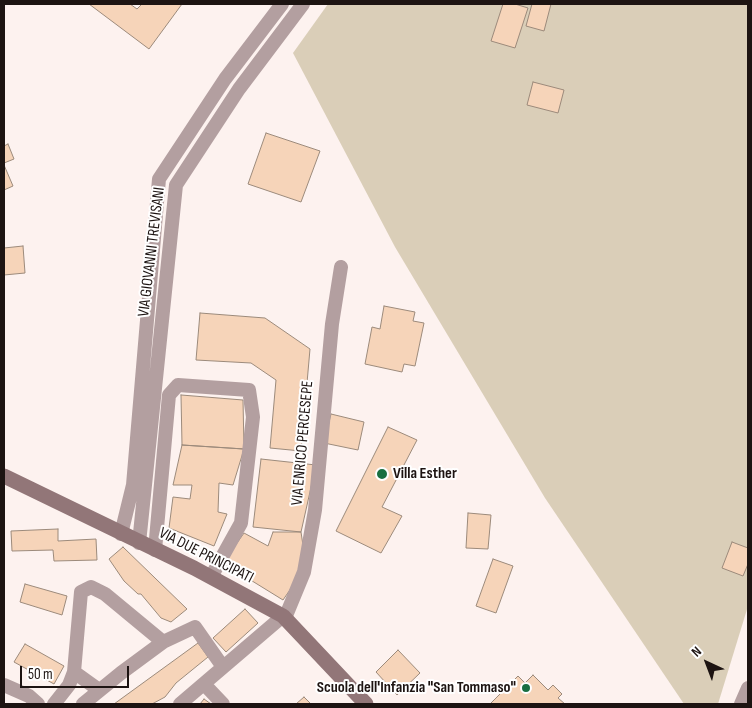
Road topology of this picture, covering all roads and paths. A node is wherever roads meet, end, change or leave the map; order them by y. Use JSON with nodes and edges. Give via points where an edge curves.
{"nodes":[{"id":1,"x":282,"y":4,"type":"edge"},
{"id":2,"x":303,"y":4,"type":"edge"},
{"id":3,"x":341,"y":267,"type":"dead end"},
{"id":4,"x":4,"y":476,"type":"edge"},
{"id":5,"x":120,"y":534,"type":"junction"},
{"id":6,"x":138,"y":543,"type":"junction"},
{"id":7,"x":155,"y":550,"type":"junction"},
{"id":8,"x":211,"y":577,"type":"junction"},
{"id":9,"x":284,"y":617,"type":"junction"},
{"id":10,"x":163,"y":642,"type":"junction"},
{"id":11,"x":223,"y":667,"type":"junction"},
{"id":12,"x":74,"y":672,"type":"junction"},
{"id":13,"x":204,"y":684,"type":"junction"},
{"id":14,"x":4,"y":685,"type":"edge"},
{"id":15,"x":748,"y":688,"type":"edge"},
{"id":16,"x":99,"y":690,"type":"junction"},
{"id":17,"x":38,"y":704,"type":"edge"},
{"id":18,"x":54,"y":704,"type":"edge"},
{"id":19,"x":83,"y":704,"type":"edge"},
{"id":20,"x":180,"y":704,"type":"edge"},
{"id":21,"x":223,"y":704,"type":"edge"},
{"id":22,"x":366,"y":704,"type":"edge"},
{"id":23,"x":741,"y":704,"type":"edge"}],
"edges":[{"from":1,"to":5,"type":"street","name":"VIA GIOVANNI TREVISANI","via":[[225,79],[159,180],[133,485]]},
{"from":2,"to":6,"type":"street","name":"VIA GIOVANNI TREVISANI","via":[[239,89],[176,185]]},
{"from":3,"to":9,"type":"street","name":"VIA ENRICO PERCESEPE","via":[[332,324],[315,510],[304,572]]},
{"from":4,"to":5,"type":"street","name":"VIA DUE PRINCIPATI"},
{"from":5,"to":6,"type":"street","name":"VIA DUE PRINCIPATI"},
{"from":6,"to":7,"type":"street","name":"VIA DUE PRINCIPATI"},
{"from":7,"to":8,"type":"street","name":"VIA DUE PRINCIPATI"},
{"from":7,"to":8,"type":"street","via":[[168,395],[178,384],[250,390],[253,417],[240,523]]},
{"from":8,"to":9,"type":"street","name":"VIA DUE PRINCIPATI"},
{"from":9,"to":11,"type":"street"},
{"from":9,"to":22,"type":"street","name":"VIA DUE PRINCIPATI"},
{"from":10,"to":11,"type":"street","via":[[196,627]]},
{"from":10,"to":12,"type":"street","via":[[105,594],[91,587],[81,592]]},
{"from":10,"to":16,"type":"street"},
{"from":11,"to":13,"type":"street"},
{"from":12,"to":16,"type":"street"},
{"from":12,"to":18,"type":"street","via":[[69,685]]},
{"from":13,"to":20,"type":"street"},
{"from":13,"to":21,"type":"street"},
{"from":14,"to":17,"type":"street","via":[[29,696]]},
{"from":15,"to":23,"type":"street"},
{"from":16,"to":19,"type":"street"}]}
